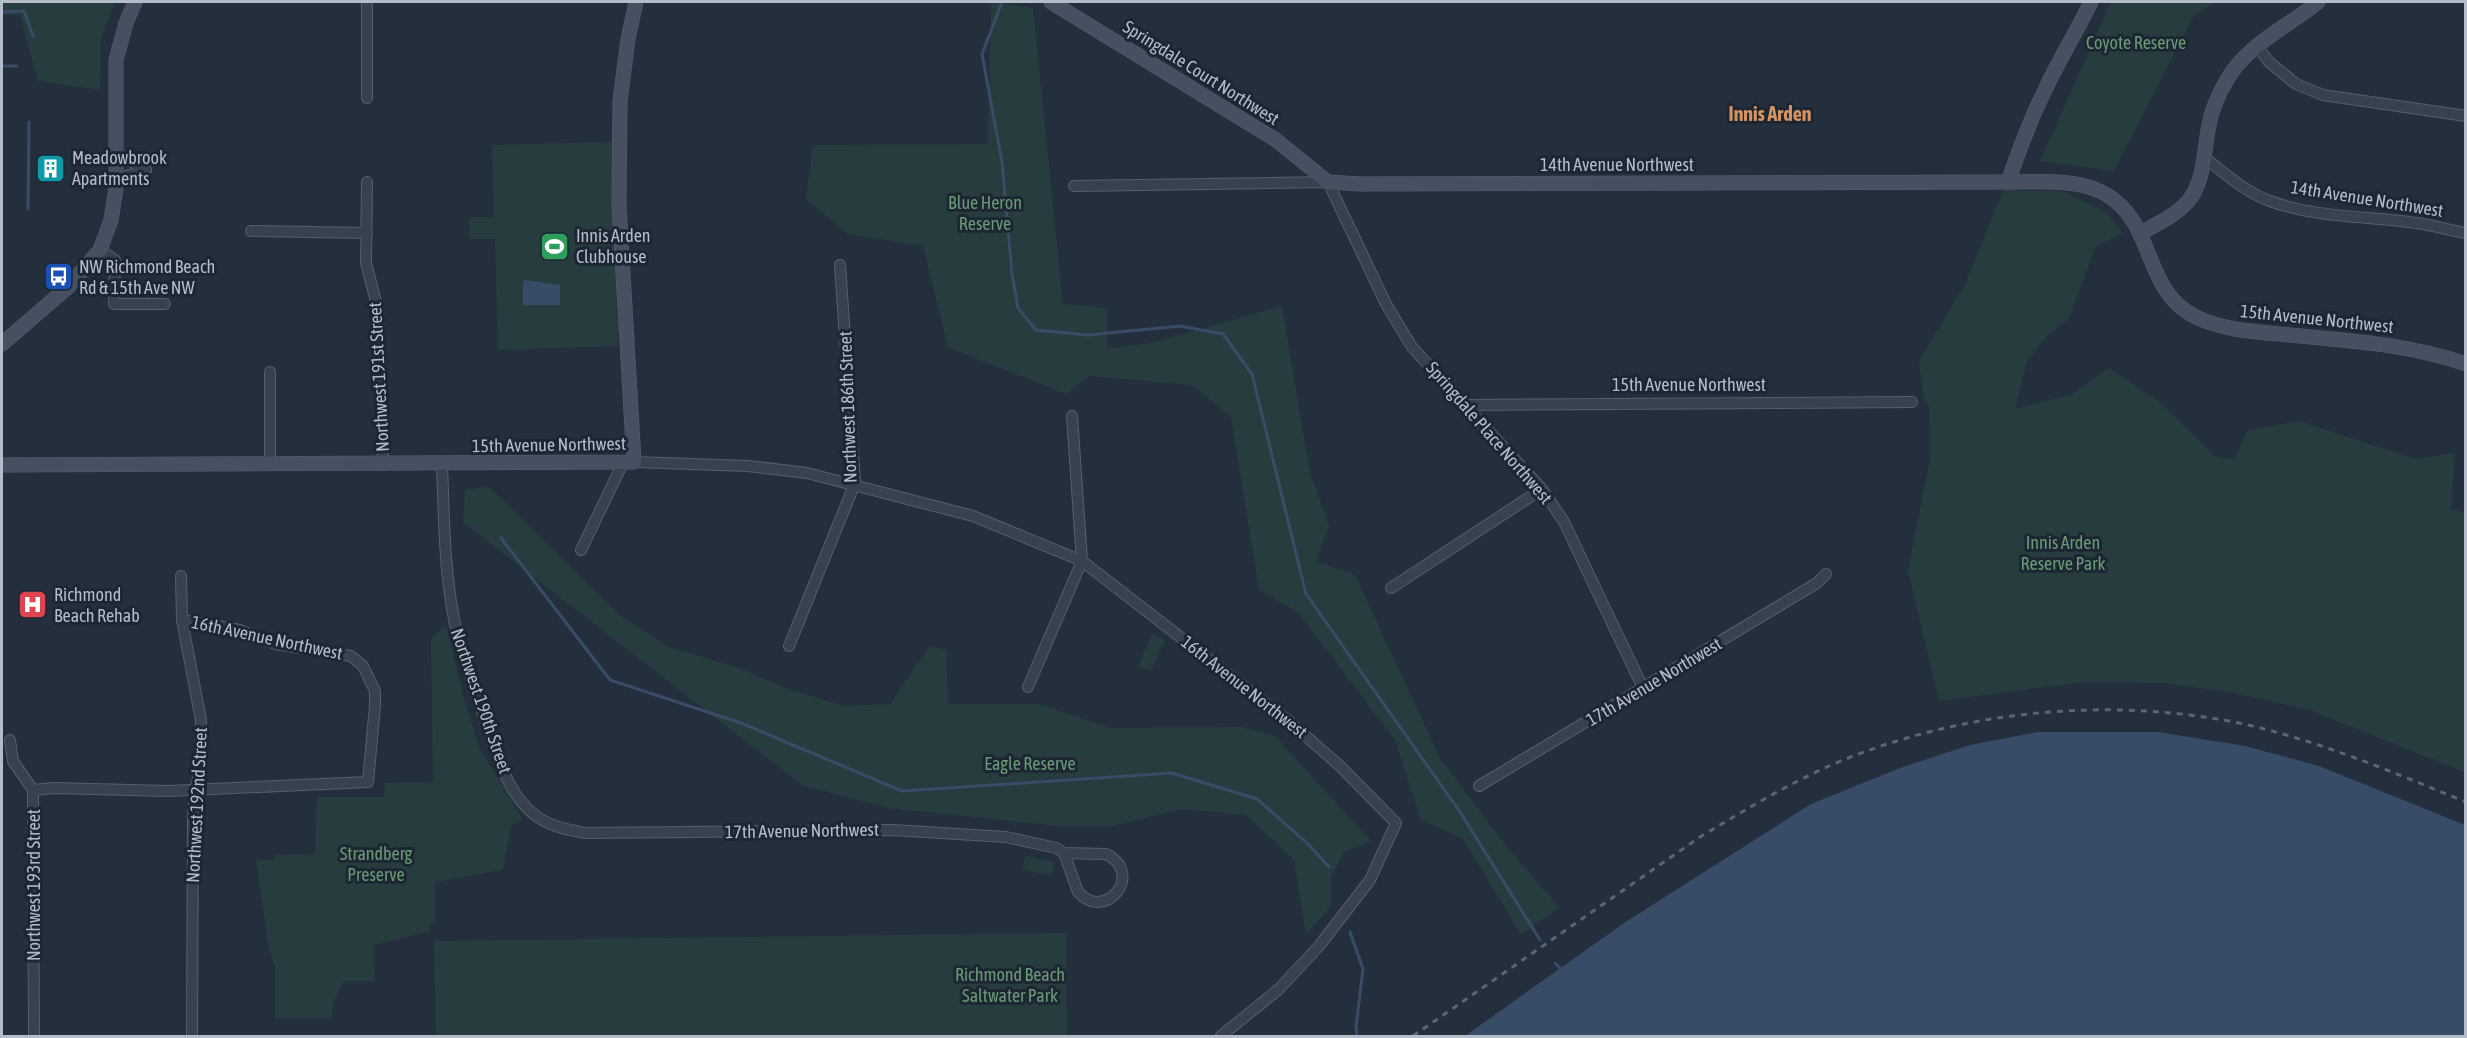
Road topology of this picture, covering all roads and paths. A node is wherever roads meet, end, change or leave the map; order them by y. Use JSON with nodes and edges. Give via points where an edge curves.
{"nodes":[{"id":1,"x":135,"y":2,"type":"edge"},
{"id":2,"x":367,"y":2,"type":"edge"},
{"id":3,"x":636,"y":2,"type":"edge"},
{"id":4,"x":1051,"y":2,"type":"edge"},
{"id":5,"x":2091,"y":2,"type":"edge"},
{"id":6,"x":2318,"y":2,"type":"edge"},
{"id":7,"x":2257,"y":46,"type":"junction"},
{"id":8,"x":367,"y":98,"type":"dead end"},
{"id":9,"x":2466,"y":116,"type":"edge"},
{"id":10,"x":116,"y":153,"type":"junction"},
{"id":11,"x":2204,"y":157,"type":"junction"},
{"id":12,"x":116,"y":179,"type":"junction"},
{"id":13,"x":368,"y":182,"type":"dead end"},
{"id":14,"x":1328,"y":182,"type":"junction"},
{"id":15,"x":2008,"y":182,"type":"junction"},
{"id":16,"x":1074,"y":186,"type":"dead end"},
{"id":17,"x":251,"y":231,"type":"dead end"},
{"id":18,"x":367,"y":233,"type":"junction"},
{"id":19,"x":2141,"y":233,"type":"junction"},
{"id":20,"x":2466,"y":233,"type":"edge"},
{"id":21,"x":99,"y":250,"type":"junction"},
{"id":22,"x":840,"y":265,"type":"dead end"},
{"id":23,"x":165,"y":303,"type":"dead end"},
{"id":24,"x":2,"y":344,"type":"edge"},
{"id":25,"x":2466,"y":364,"type":"edge"},
{"id":26,"x":270,"y":372,"type":"dead end"},
{"id":27,"x":1912,"y":402,"type":"dead end"},
{"id":28,"x":1466,"y":405,"type":"junction"},
{"id":29,"x":1072,"y":416,"type":"dead end"},
{"id":30,"x":629,"y":463,"type":"junction"},
{"id":31,"x":441,"y":464,"type":"junction"},
{"id":32,"x":2,"y":465,"type":"edge"},
{"id":33,"x":270,"y":465,"type":"junction"},
{"id":34,"x":383,"y":465,"type":"junction"},
{"id":35,"x":855,"y":483,"type":"junction"},
{"id":36,"x":1542,"y":489,"type":"junction"},
{"id":37,"x":581,"y":549,"type":"dead end"},
{"id":38,"x":1082,"y":561,"type":"junction"},
{"id":39,"x":1826,"y":574,"type":"dead end"},
{"id":40,"x":182,"y":576,"type":"dead end"},
{"id":41,"x":1391,"y":588,"type":"dead end"},
{"id":42,"x":182,"y":620,"type":"junction"},
{"id":43,"x":789,"y":646,"type":"dead end"},
{"id":44,"x":1028,"y":687,"type":"dead end"},
{"id":45,"x":1643,"y":688,"type":"junction"},
{"id":46,"x":10,"y":741,"type":"dead end"},
{"id":47,"x":1479,"y":786,"type":"dead end"},
{"id":48,"x":33,"y":790,"type":"junction"},
{"id":49,"x":195,"y":790,"type":"junction"},
{"id":50,"x":539,"y":818,"type":"joint"},
{"id":51,"x":1064,"y":853,"type":"junction"},
{"id":52,"x":34,"y":1036,"type":"edge"},
{"id":53,"x":192,"y":1036,"type":"edge"},
{"id":54,"x":1221,"y":1036,"type":"edge"}],
"edges":[{"from":1,"to":10,"type":"street","via":[[116,60]]},
{"from":2,"to":8,"type":"street"},
{"from":3,"to":30,"type":"street","via":[[620,100],[619,205]]},
{"from":4,"to":14,"type":"street","name":"Springdale Court Northwest","via":[[1276,140]]},
{"from":5,"to":15,"type":"street","via":[[2047,86]]},
{"from":6,"to":7,"type":"street"},
{"from":7,"to":9,"type":"street","via":[[2269,62],[2296,84],[2323,95]]},
{"from":7,"to":11,"type":"street","via":[[2229,76],[2215,102]]},
{"from":10,"to":12,"type":"street"},
{"from":10,"to":12,"type":"street","via":[[146,170]]},
{"from":11,"to":19,"type":"street","via":[[2192,196],[2178,211]]},
{"from":11,"to":20,"type":"street","name":"14th Avenue Northwest","via":[[2235,182],[2269,201]]},
{"from":12,"to":21,"type":"street","via":[[111,220]]},
{"from":13,"to":18,"type":"street","name":"Northwest 191st Street"},
{"from":14,"to":15,"type":"street","name":"14th Avenue Northwest"},
{"from":14,"to":16,"type":"street","name":"14th Avenue Northwest"},
{"from":14,"to":28,"type":"street","name":"Springdale Place Northwest","via":[[1386,304],[1412,347]]},
{"from":15,"to":19,"type":"street","name":"14th Avenue Northwest","via":[[2081,186],[2100,192],[2132,217]]},
{"from":17,"to":18,"type":"street"},
{"from":18,"to":34,"type":"street","name":"Northwest 191st Street","via":[[366,263],[378,309]]},
{"from":19,"to":25,"type":"street","name":"15th Avenue Northwest","via":[[2160,282],[2196,318],[2234,329],[2397,345]]},
{"from":21,"to":23,"type":"street","via":[[115,260],[114,303]]},
{"from":21,"to":24,"type":"street","via":[[68,287]]},
{"from":22,"to":35,"type":"street","name":"Northwest 186th Street"},
{"from":26,"to":33,"type":"street"},
{"from":27,"to":28,"type":"street","name":"15th Avenue Northwest"},
{"from":28,"to":36,"type":"street","name":"Springdale Place Northwest"},
{"from":29,"to":38,"type":"street"},
{"from":30,"to":31,"type":"street","name":"15th Avenue Northwest"},
{"from":30,"to":35,"type":"street","name":"15th Avenue Northwest","via":[[748,466]]},
{"from":30,"to":37,"type":"street"},
{"from":31,"to":34,"type":"street","name":"15th Avenue Northwest"},
{"from":31,"to":50,"type":"street","name":"Northwest 190th Street","via":[[448,586],[463,655],[509,783],[523,804]]},
{"from":32,"to":33,"type":"street","name":"15th Avenue Northwest"},
{"from":33,"to":34,"type":"street","name":"15th Avenue Northwest"},
{"from":35,"to":38,"type":"street","name":"15th Avenue Northwest","via":[[973,516]]},
{"from":35,"to":43,"type":"street","name":"Northwest 186th Street"},
{"from":36,"to":41,"type":"street"},
{"from":36,"to":45,"type":"street","name":"Springdale Place Northwest","via":[[1564,522]]},
{"from":38,"to":44,"type":"street"},
{"from":38,"to":54,"type":"street","name":"16th Avenue Northwest","via":[[1290,722],[1396,824],[1370,880],[1319,946],[1279,989]]},
{"from":39,"to":45,"type":"street","name":"17th Avenue Northwest"},
{"from":40,"to":42,"type":"street","name":"Northwest 192nd Street"},
{"from":42,"to":49,"type":"street","name":"Northwest 192nd Street","via":[[201,720],[200,771]]},
{"from":42,"to":49,"type":"street","name":"16th Avenue Northwest","via":[[240,630],[275,644],[351,656],[363,666],[375,691],[368,782]]},
{"from":45,"to":47,"type":"street","name":"17th Avenue Northwest"},
{"from":46,"to":48,"type":"street","name":"Northwest 193rd Street","via":[[13,761]]},
{"from":48,"to":49,"type":"street"},
{"from":48,"to":52,"type":"street","name":"Northwest 193rd Street"},
{"from":49,"to":53,"type":"street","name":"Northwest 192nd Street"},
{"from":50,"to":51,"type":"street","name":"17th Avenue Northwest","via":[[560,828],[586,833],[893,830],[1006,837]]},
{"from":51,"to":51,"type":"street","name":"17th Avenue Northwest","via":[[1082,896],[1103,901],[1117,893],[1123,876],[1111,857]]}]}
